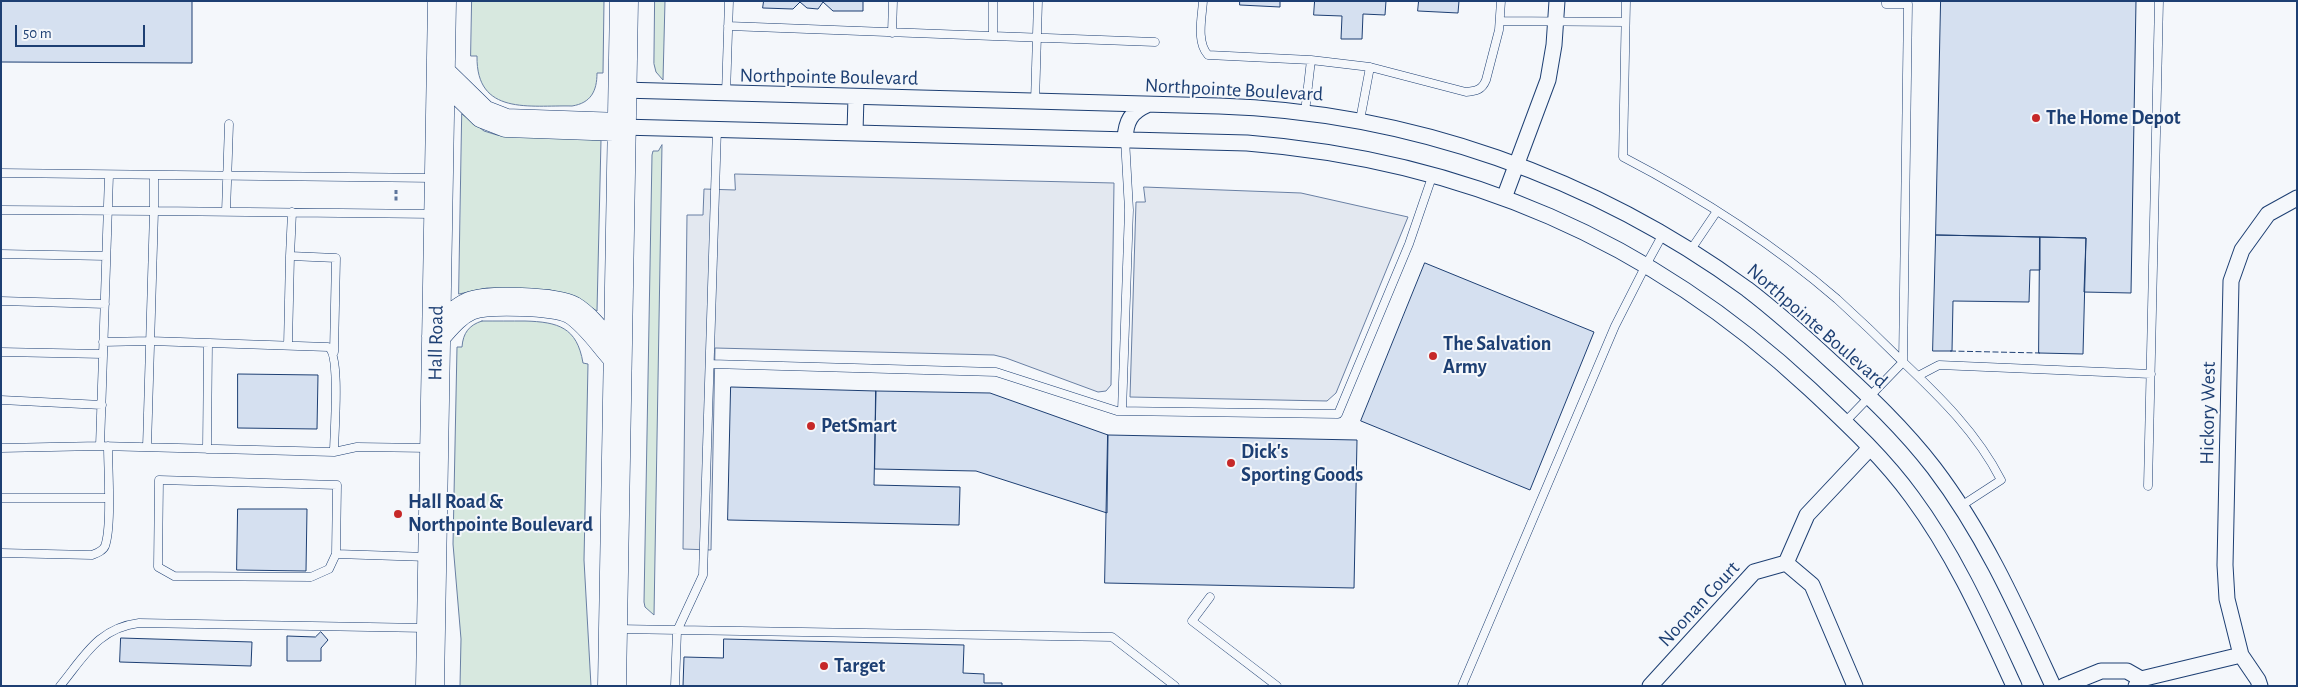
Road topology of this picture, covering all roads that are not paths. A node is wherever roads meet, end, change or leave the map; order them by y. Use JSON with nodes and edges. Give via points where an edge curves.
{"nodes":[{"id":1,"x":442,"y":1,"type":"edge"},
{"id":2,"x":624,"y":1,"type":"edge"},
{"id":3,"x":729,"y":1,"type":"edge"},
{"id":4,"x":893,"y":1,"type":"edge"},
{"id":5,"x":993,"y":1,"type":"edge"},
{"id":6,"x":1038,"y":1,"type":"edge"},
{"id":7,"x":1202,"y":1,"type":"edge"},
{"id":8,"x":1501,"y":1,"type":"edge"},
{"id":9,"x":1557,"y":1,"type":"edge"},
{"id":10,"x":1626,"y":1,"type":"edge"},
{"id":11,"x":1886,"y":1,"type":"edge"},
{"id":12,"x":2159,"y":1,"type":"edge"},
{"id":13,"x":1500,"y":21,"type":"junction"},
{"id":14,"x":1556,"y":21,"type":"junction"},
{"id":15,"x":1625,"y":22,"type":"junction"},
{"id":16,"x":728,"y":26,"type":"junction"},
{"id":17,"x":892,"y":33,"type":"junction"},
{"id":18,"x":993,"y":36,"type":"junction"},
{"id":19,"x":1036,"y":36,"type":"junction"},
{"id":20,"x":1155,"y":42,"type":"dead end"},
{"id":21,"x":1311,"y":60,"type":"junction"},
{"id":22,"x":1370,"y":67,"type":"junction"},
{"id":23,"x":441,"y":74,"type":"junction"},
{"id":24,"x":622,"y":90,"type":"junction"},
{"id":25,"x":726,"y":94,"type":"junction"},
{"id":26,"x":856,"y":97,"type":"junction"},
{"id":27,"x":1034,"y":102,"type":"junction"},
{"id":28,"x":1147,"y":104,"type":"junction"},
{"id":29,"x":1305,"y":112,"type":"junction"},
{"id":30,"x":1360,"y":120,"type":"junction"},
{"id":31,"x":229,"y":124,"type":"dead end"},
{"id":32,"x":621,"y":126,"type":"junction"},
{"id":33,"x":717,"y":128,"type":"junction"},
{"id":34,"x":855,"y":132,"type":"junction"},
{"id":35,"x":1125,"y":139,"type":"junction"},
{"id":36,"x":1518,"y":165,"type":"junction"},
{"id":37,"x":1,"y":173,"type":"edge"},
{"id":38,"x":1433,"y":174,"type":"junction"},
{"id":39,"x":108,"y":175,"type":"junction"},
{"id":40,"x":154,"y":176,"type":"junction"},
{"id":41,"x":228,"y":176,"type":"junction"},
{"id":42,"x":438,"y":178,"type":"junction"},
{"id":43,"x":1504,"y":198,"type":"junction"},
{"id":44,"x":2297,"y":198,"type":"edge"},
{"id":45,"x":1,"y":210,"type":"edge"},
{"id":46,"x":1717,"y":210,"type":"junction"},
{"id":47,"x":107,"y":211,"type":"junction"},
{"id":48,"x":154,"y":211,"type":"junction"},
{"id":49,"x":226,"y":212,"type":"junction"},
{"id":50,"x":292,"y":212,"type":"junction"},
{"id":51,"x":438,"y":214,"type":"junction"},
{"id":52,"x":1663,"y":234,"type":"junction"},
{"id":53,"x":1690,"y":251,"type":"junction"},
{"id":54,"x":1,"y":254,"type":"edge"},
{"id":55,"x":106,"y":256,"type":"junction"},
{"id":56,"x":290,"y":256,"type":"junction"},
{"id":57,"x":1646,"y":265,"type":"junction"},
{"id":58,"x":1,"y":301,"type":"edge"},
{"id":59,"x":105,"y":304,"type":"junction"},
{"id":60,"x":436,"y":336,"type":"junction"},
{"id":61,"x":150,"y":341,"type":"junction"},
{"id":62,"x":103,"y":342,"type":"junction"},
{"id":63,"x":208,"y":343,"type":"junction"},
{"id":64,"x":288,"y":345,"type":"junction"},
{"id":65,"x":1,"y":352,"type":"edge"},
{"id":66,"x":103,"y":354,"type":"junction"},
{"id":67,"x":334,"y":354,"type":"junction"},
{"id":68,"x":617,"y":357,"type":"junction"},
{"id":69,"x":1903,"y":362,"type":"junction"},
{"id":70,"x":711,"y":364,"type":"junction"},
{"id":71,"x":2151,"y":374,"type":"junction"},
{"id":72,"x":1918,"y":376,"type":"junction"},
{"id":73,"x":1869,"y":396,"type":"junction"},
{"id":74,"x":1,"y":400,"type":"edge"},
{"id":75,"x":102,"y":405,"type":"junction"},
{"id":76,"x":1122,"y":411,"type":"junction"},
{"id":77,"x":1845,"y":422,"type":"junction"},
{"id":78,"x":104,"y":446,"type":"junction"},
{"id":79,"x":147,"y":447,"type":"junction"},
{"id":80,"x":1,"y":448,"type":"edge"},
{"id":81,"x":434,"y":448,"type":"junction"},
{"id":82,"x":1870,"y":448,"type":"junction"},
{"id":83,"x":207,"y":449,"type":"junction"},
{"id":84,"x":334,"y":452,"type":"junction"},
{"id":85,"x":2148,"y":486,"type":"dead end"},
{"id":86,"x":1,"y":498,"type":"edge"},
{"id":87,"x":108,"y":498,"type":"junction"},
{"id":88,"x":1961,"y":506,"type":"junction"},
{"id":89,"x":1,"y":553,"type":"edge"},
{"id":90,"x":336,"y":554,"type":"junction"},
{"id":91,"x":432,"y":557,"type":"junction"},
{"id":92,"x":1786,"y":562,"type":"junction"},
{"id":93,"x":1210,"y":597,"type":"dead end"},
{"id":94,"x":431,"y":628,"type":"junction"},
{"id":95,"x":613,"y":628,"type":"junction"},
{"id":96,"x":677,"y":631,"type":"junction"},
{"id":97,"x":2241,"y":655,"type":"junction"},
{"id":98,"x":2139,"y":682,"type":"edge"},
{"id":99,"x":60,"y":686,"type":"edge"},
{"id":100,"x":430,"y":686,"type":"edge"},
{"id":101,"x":612,"y":686,"type":"edge"},
{"id":102,"x":675,"y":686,"type":"edge"},
{"id":103,"x":1175,"y":686,"type":"edge"},
{"id":104,"x":1277,"y":686,"type":"edge"},
{"id":105,"x":1462,"y":686,"type":"edge"},
{"id":106,"x":1650,"y":686,"type":"edge"},
{"id":107,"x":1854,"y":686,"type":"edge"},
{"id":108,"x":2014,"y":686,"type":"edge"},
{"id":109,"x":2053,"y":686,"type":"edge"},
{"id":110,"x":2064,"y":686,"type":"edge"},
{"id":111,"x":2260,"y":686,"type":"edge"}],
"edges":[{"from":1,"to":23,"type":"highway","name":"Hall Road"},
{"from":2,"to":24,"type":"highway"},
{"from":3,"to":16,"type":"lane"},
{"from":4,"to":17,"type":"lane"},
{"from":5,"to":18,"type":"lane"},
{"from":6,"to":19,"type":"lane"},
{"from":7,"to":21,"type":"lane","via":[[1203,49],[1208,55]]},
{"from":8,"to":13,"type":"lane"},
{"from":9,"to":14,"type":"street"},
{"from":10,"to":15,"type":"lane"},
{"from":11,"to":69,"type":"lane","via":[[1886,4],[1908,4]]},
{"from":12,"to":71,"type":"lane"},
{"from":13,"to":14,"type":"lane"},
{"from":13,"to":22,"type":"lane","via":[[1486,80],[1479,90],[1466,92]]},
{"from":14,"to":15,"type":"lane"},
{"from":14,"to":36,"type":"street","via":[[1548,80]]},
{"from":15,"to":46,"type":"lane","via":[[1623,157]]},
{"from":16,"to":17,"type":"lane"},
{"from":16,"to":25,"type":"lane"},
{"from":17,"to":18,"type":"lane"},
{"from":18,"to":19,"type":"lane"},
{"from":19,"to":20,"type":"lane"},
{"from":19,"to":27,"type":"lane"},
{"from":21,"to":22,"type":"lane"},
{"from":21,"to":29,"type":"lane"},
{"from":22,"to":30,"type":"lane"},
{"from":23,"to":32,"type":"highway","via":[[484,114],[506,123]]},
{"from":23,"to":42,"type":"highway","name":"Hall Road"},
{"from":24,"to":25,"type":"street","name":"Northpointe Boulevard"},
{"from":24,"to":32,"type":"highway"},
{"from":25,"to":26,"type":"street","name":"Northpointe Boulevard"},
{"from":26,"to":27,"type":"street","name":"Northpointe Boulevard"},
{"from":26,"to":34,"type":"street"},
{"from":27,"to":28,"type":"street","name":"Northpointe Boulevard"},
{"from":28,"to":29,"type":"street","name":"Northpointe Boulevard","via":[[1244,106]]},
{"from":28,"to":35,"type":"street","via":[[1132,114],[1125,129]]},
{"from":29,"to":30,"type":"street","name":"Northpointe Boulevard"},
{"from":30,"to":36,"type":"street","name":"Northpointe Boulevard","via":[[1433,138]]},
{"from":31,"to":41,"type":"lane"},
{"from":32,"to":33,"type":"street"},
{"from":32,"to":68,"type":"highway"},
{"from":33,"to":34,"type":"street"},
{"from":33,"to":70,"type":"lane"},
{"from":34,"to":35,"type":"street"},
{"from":35,"to":38,"type":"street","via":[[1286,146],[1352,155]]},
{"from":35,"to":76,"type":"lane","via":[[1128,210]]},
{"from":36,"to":43,"type":"street"},
{"from":36,"to":52,"type":"street","name":"Northpointe Boulevard","via":[[1588,195]]},
{"from":37,"to":39,"type":"lane"},
{"from":38,"to":43,"type":"street"},
{"from":38,"to":76,"type":"lane","via":[[1409,244],[1338,414]]},
{"from":39,"to":40,"type":"lane"},
{"from":39,"to":47,"type":"lane"},
{"from":40,"to":41,"type":"lane"},
{"from":40,"to":48,"type":"lane"},
{"from":41,"to":42,"type":"lane"},
{"from":41,"to":49,"type":"lane"},
{"from":42,"to":51,"type":"highway","name":"Hall Road"},
{"from":43,"to":57,"type":"street","via":[[1595,237]]},
{"from":44,"to":97,"type":"street","name":"Hickory West","via":[[2268,214],[2242,250],[2231,280],[2225,565],[2227,599]]},
{"from":45,"to":47,"type":"lane"},
{"from":46,"to":53,"type":"lane"},
{"from":46,"to":69,"type":"lane","via":[[1816,282]]},
{"from":47,"to":48,"type":"lane"},
{"from":47,"to":55,"type":"lane"},
{"from":48,"to":49,"type":"lane"},
{"from":48,"to":61,"type":"lane"},
{"from":49,"to":50,"type":"lane"},
{"from":50,"to":51,"type":"lane"},
{"from":50,"to":56,"type":"lane"},
{"from":51,"to":60,"type":"highway","name":"Hall Road"},
{"from":52,"to":53,"type":"street","name":"Northpointe Boulevard"},
{"from":52,"to":57,"type":"lane"},
{"from":53,"to":73,"type":"street","name":"Northpointe Boulevard","via":[[1747,289]]},
{"from":54,"to":55,"type":"lane"},
{"from":55,"to":59,"type":"lane"},
{"from":56,"to":64,"type":"lane"},
{"from":56,"to":67,"type":"lane","via":[[336,258]]},
{"from":57,"to":77,"type":"street","via":[[1695,295],[1740,329]]},
{"from":57,"to":105,"type":"lane","via":[[1616,326]]},
{"from":58,"to":59,"type":"lane"},
{"from":59,"to":62,"type":"lane"},
{"from":60,"to":68,"type":"highway","via":[[454,316],[471,306],[490,302],[548,303],[572,310]]},
{"from":60,"to":81,"type":"highway","name":"Hall Road"},
{"from":61,"to":62,"type":"lane"},
{"from":61,"to":63,"type":"lane"},
{"from":61,"to":79,"type":"lane"},
{"from":62,"to":66,"type":"lane"},
{"from":63,"to":64,"type":"lane"},
{"from":63,"to":83,"type":"lane"},
{"from":64,"to":67,"type":"lane","via":[[328,346]]},
{"from":65,"to":66,"type":"lane"},
{"from":66,"to":75,"type":"lane"},
{"from":67,"to":84,"type":"lane"},
{"from":68,"to":95,"type":"highway"},
{"from":69,"to":72,"type":"lane"},
{"from":69,"to":73,"type":"lane"},
{"from":70,"to":76,"type":"lane","via":[[996,372]]},
{"from":70,"to":96,"type":"lane","via":[[703,575]]},
{"from":71,"to":72,"type":"lane","via":[[1939,365]]},
{"from":71,"to":85,"type":"lane"},
{"from":72,"to":88,"type":"lane","via":[[1971,433],[2001,480]]},
{"from":73,"to":77,"type":"lane"},
{"from":73,"to":88,"type":"street","name":"Northpointe Boulevard","via":[[1918,448]]},
{"from":74,"to":75,"type":"lane"},
{"from":75,"to":78,"type":"lane"},
{"from":77,"to":82,"type":"street"},
{"from":78,"to":79,"type":"lane"},
{"from":78,"to":80,"type":"lane"},
{"from":78,"to":87,"type":"lane"},
{"from":79,"to":83,"type":"lane"},
{"from":81,"to":84,"type":"lane","via":[[356,447]]},
{"from":81,"to":91,"type":"highway","name":"Hall Road"},
{"from":82,"to":92,"type":"street","via":[[1807,515]]},
{"from":82,"to":108,"type":"street","via":[[1912,497],[1945,547]]},
{"from":83,"to":84,"type":"lane"},
{"from":86,"to":87,"type":"lane"},
{"from":87,"to":89,"type":"lane","via":[[105,546],[100,551],[92,555]]},
{"from":88,"to":109,"type":"street","name":"Northpointe Boulevard","via":[[1998,569]]},
{"from":90,"to":90,"type":"lane","via":[[337,485],[159,480],[158,567],[174,576],[311,577],[329,569]]},
{"from":90,"to":91,"type":"lane"},
{"from":91,"to":94,"type":"highway","name":"Hall Road"},
{"from":92,"to":106,"type":"street","name":"Noonan Court","via":[[1754,572]]},
{"from":92,"to":107,"type":"street","via":[[1812,585]]},
{"from":93,"to":104,"type":"lane","via":[[1192,621]]},
{"from":94,"to":99,"type":"lane","via":[[124,625],[101,637]]},
{"from":94,"to":100,"type":"highway","name":"Hall Road"},
{"from":95,"to":96,"type":"lane"},
{"from":95,"to":101,"type":"highway"},
{"from":96,"to":102,"type":"lane"},
{"from":96,"to":103,"type":"lane","via":[[1112,637]]},
{"from":97,"to":98,"type":"street"},
{"from":97,"to":111,"type":"street"},
{"from":98,"to":110,"type":"street","via":[[2127,671],[2101,670]]}]}
